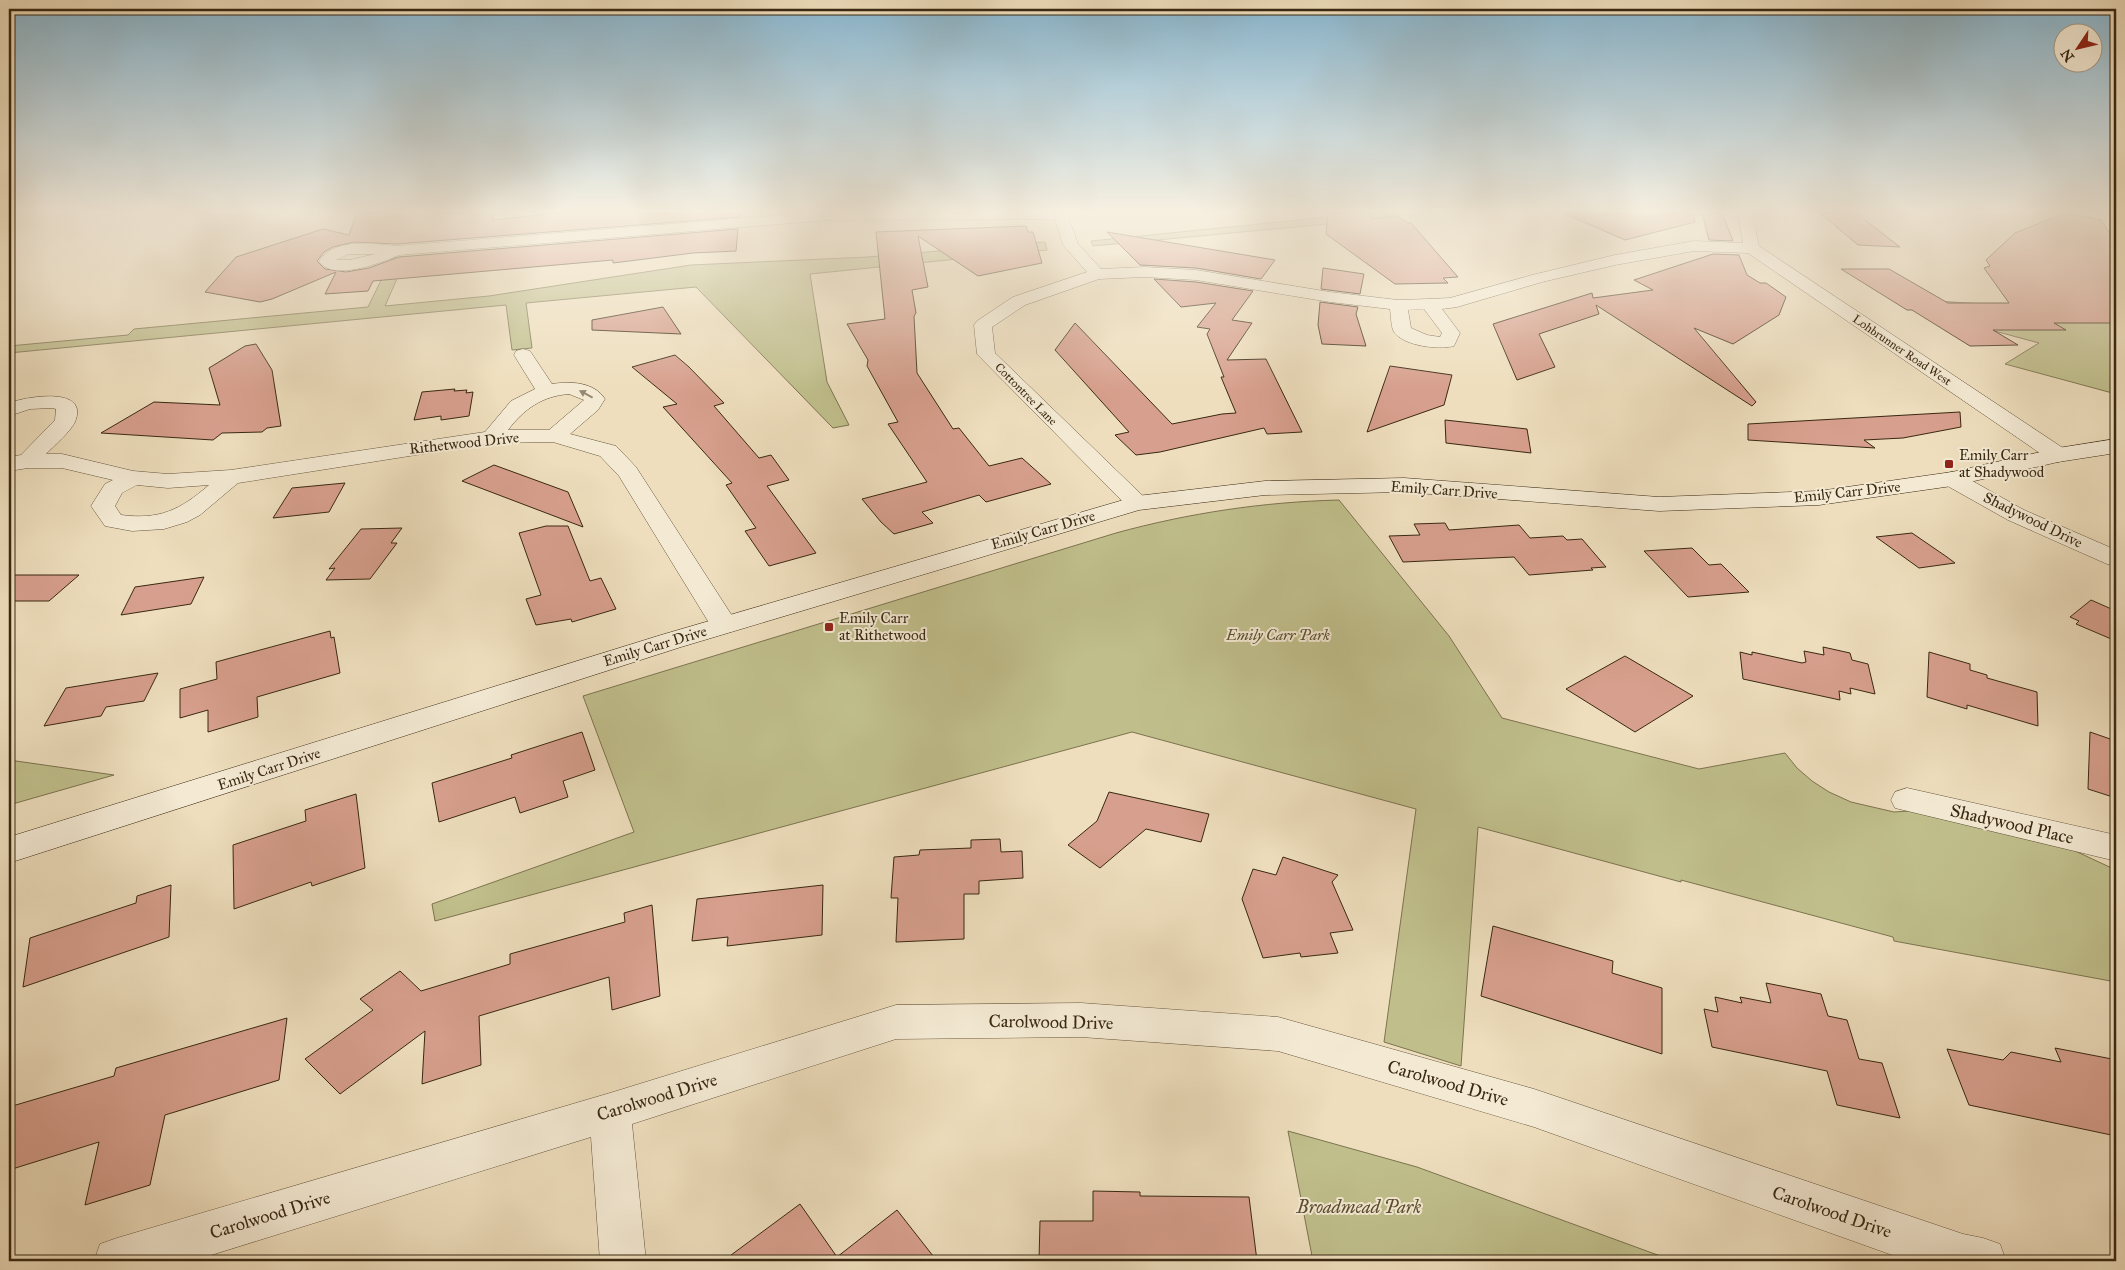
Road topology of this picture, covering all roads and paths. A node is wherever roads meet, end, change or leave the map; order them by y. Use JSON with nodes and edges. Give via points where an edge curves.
{"nodes":[{"id":1,"x":1138,"y":272,"type":"edge"},
{"id":2,"x":1149,"y":272,"type":"edge"},
{"id":3,"x":1563,"y":272,"type":"edge"},
{"id":4,"x":1788,"y":272,"type":"edge"},
{"id":5,"x":1097,"y":274,"type":"joint"},
{"id":6,"x":1429,"y":304,"type":"junction"},
{"id":7,"x":1398,"y":305,"type":"junction"},
{"id":8,"x":523,"y":355,"type":"dead end"},
{"id":9,"x":547,"y":391,"type":"junction"},
{"id":10,"x":9,"y":410,"type":"edge"},
{"id":11,"x":554,"y":436,"type":"junction"},
{"id":12,"x":492,"y":437,"type":"junction"},
{"id":13,"x":2116,"y":446,"type":"edge"},
{"id":14,"x":2058,"y":455,"type":"junction"},
{"id":15,"x":18,"y":463,"type":"edge"},
{"id":16,"x":231,"y":477,"type":"junction"},
{"id":17,"x":134,"y":478,"type":"junction"},
{"id":18,"x":1952,"y":479,"type":"junction"},
{"id":19,"x":1137,"y":503,"type":"junction"},
{"id":20,"x":2116,"y":559,"type":"edge"},
{"id":21,"x":724,"y":625,"type":"junction"},
{"id":22,"x":1907,"y":800,"type":"dead end"},
{"id":23,"x":2116,"y":848,"type":"edge"},
{"id":24,"x":9,"y":850,"type":"edge"},
{"id":25,"x":610,"y":1112,"type":"junction"},
{"id":26,"x":117,"y":1261,"type":"edge"},
{"id":27,"x":623,"y":1261,"type":"edge"},
{"id":28,"x":1983,"y":1261,"type":"edge"}],
"edges":[{"from":1,"to":5,"type":"street","name":"Cottontree Lane"},
{"from":2,"to":7,"type":"street","name":"Cottontree Lane","via":[[1196,275]]},
{"from":3,"to":6,"type":"street","name":"Cottontree Lane","via":[[1451,303]]},
{"from":4,"to":14,"type":"street","name":"Lohbrunner Road West"},
{"from":5,"to":19,"type":"street","name":"Cottontree Lane","via":[[1019,301],[983,325],[986,354]]},
{"from":6,"to":7,"type":"street","name":"Cottontree Lane"},
{"from":6,"to":7,"type":"street","via":[[1450,333],[1447,342],[1414,338],[1402,330]]},
{"from":8,"to":9,"type":"street"},
{"from":11,"to":9,"type":"street","one_way":true,"via":[[591,406],[595,399],[579,390]]},
{"from":9,"to":12,"type":"street","via":[[521,403]]},
{"from":10,"to":15,"type":"street","via":[[34,402],[54,401],[66,406],[65,421]]},
{"from":11,"to":12,"type":"street","name":"Rithetwood Drive"},
{"from":11,"to":21,"type":"street","name":"Rithetwood Drive","via":[[608,451],[628,472]]},
{"from":12,"to":16,"type":"street","name":"Rithetwood Drive"},
{"from":13,"to":14,"type":"street","name":"Emily Carr Drive"},
{"from":14,"to":18,"type":"street","name":"Emily Carr Drive"},
{"from":15,"to":17,"type":"street","name":"Rithetwood Drive","via":[[62,461]]},
{"from":16,"to":17,"type":"street","name":"Rithetwood Drive","via":[[168,481]]},
{"from":16,"to":17,"type":"street","via":[[193,510],[169,522],[137,526],[113,522],[102,506],[113,489]]},
{"from":18,"to":19,"type":"street","name":"Emily Carr Drive","via":[[1819,498],[1659,504],[1404,485],[1265,488]]},
{"from":18,"to":20,"type":"street","name":"Shadywood Drive","via":[[2016,515]]},
{"from":19,"to":21,"type":"street","name":"Emily Carr Drive"},
{"from":21,"to":24,"type":"street","name":"Emily Carr Drive"},
{"from":22,"to":23,"type":"street","name":"Shadywood Place"},
{"from":25,"to":26,"type":"street","name":"Carolwood Drive"},
{"from":25,"to":27,"type":"street"},
{"from":25,"to":28,"type":"street","name":"Carolwood Drive","via":[[896,1022],[1081,1020],[1278,1034],[1534,1108],[1963,1258]]}]}
